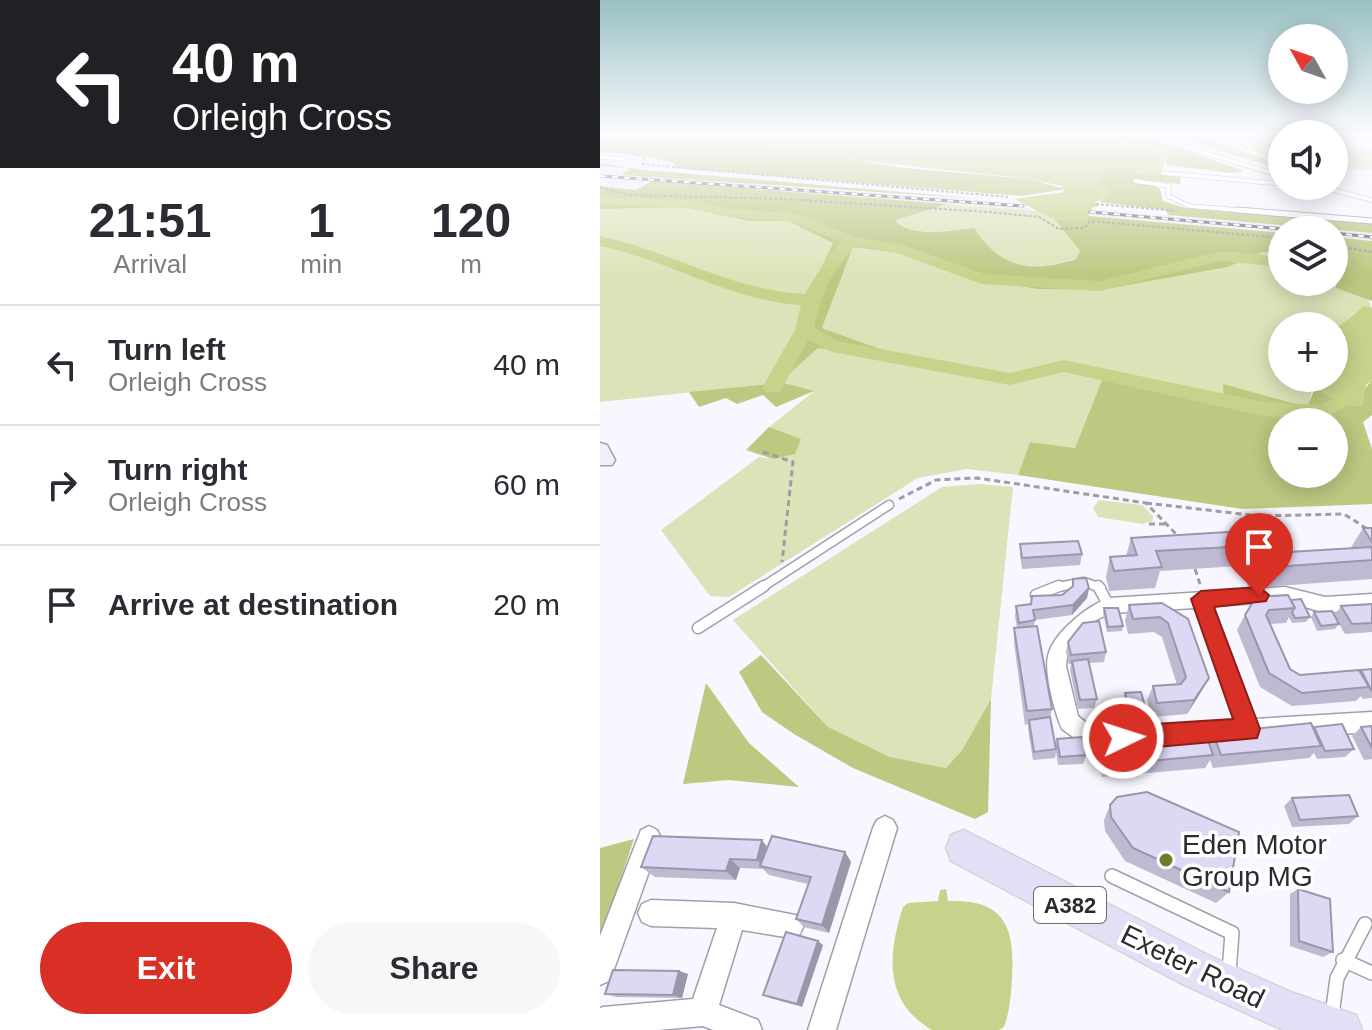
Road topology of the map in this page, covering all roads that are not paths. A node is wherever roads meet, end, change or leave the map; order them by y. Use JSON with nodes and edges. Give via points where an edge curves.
{"nodes":[{"id":1,"x":1142,"y":182,"type":"edge"},
{"id":2,"x":1348,"y":194,"type":"edge"},
{"id":3,"x":1372,"y":200,"type":"edge"},
{"id":4,"x":1372,"y":221,"type":"edge"},
{"id":5,"x":889,"y":505,"type":"road end"},
{"id":6,"x":1050,"y":576,"type":"dead end"},
{"id":7,"x":1058,"y":584,"type":"junction"},
{"id":8,"x":1036,"y":595,"type":"edge"},
{"id":9,"x":1201,"y":599,"type":"junction"},
{"id":10,"x":1372,"y":601,"type":"edge"},
{"id":11,"x":1109,"y":606,"type":"junction"},
{"id":12,"x":698,"y":628,"type":"dead end"},
{"id":13,"x":1372,"y":722,"type":"edge"},
{"id":14,"x":1248,"y":729,"type":"junction"},
{"id":15,"x":885,"y":828,"type":"dead end"},
{"id":16,"x":649,"y":838,"type":"edge"},
{"id":17,"x":964,"y":848,"type":"dead end"},
{"id":18,"x":1112,"y":876,"type":"dead end"},
{"id":19,"x":651,"y":913,"type":"dead end"},
{"id":20,"x":734,"y":916,"type":"junction"},
{"id":21,"x":1365,"y":924,"type":"dead end"},
{"id":22,"x":791,"y":925,"type":"dead end"},
{"id":23,"x":1343,"y":960,"type":"junction"},
{"id":24,"x":600,"y":972,"type":"edge"},
{"id":25,"x":1372,"y":973,"type":"edge"},
{"id":26,"x":1228,"y":985,"type":"junction"},
{"id":27,"x":703,"y":1012,"type":"junction"},
{"id":28,"x":603,"y":1021,"type":"dead end"},
{"id":29,"x":1337,"y":1029,"type":"edge"},
{"id":30,"x":748,"y":1030,"type":"edge"},
{"id":31,"x":822,"y":1030,"type":"edge"}],
"edges":[{"from":1,"to":4,"type":"lane","via":[[1169,186],[1168,196],[1189,206]]},
{"from":2,"to":3,"type":"lane"},
{"from":5,"to":12,"type":"lane"},
{"from":6,"to":7,"type":"lane"},
{"from":7,"to":8,"type":"lane"},
{"from":7,"to":11,"type":"lane","via":[[1089,581],[1100,586]]},
{"from":9,"to":10,"type":"street","via":[[1285,594],[1325,605]]},
{"from":9,"to":11,"type":"street"},
{"from":9,"to":14,"type":"street"},
{"from":11,"to":14,"type":"street","via":[[1090,615],[1058,653],[1056,666],[1069,722],[1080,734],[1091,740]]},
{"from":13,"to":14,"type":"street"},
{"from":15,"to":31,"type":"street"},
{"from":16,"to":24,"type":"street"},
{"from":17,"to":26,"type":"main road","name":"Exeter Road","number":"A382"},
{"from":18,"to":26,"type":"lane","via":[[1232,933]]},
{"from":19,"to":20,"type":"street"},
{"from":20,"to":22,"type":"street"},
{"from":20,"to":27,"type":"street"},
{"from":21,"to":23,"type":"lane"},
{"from":23,"to":25,"type":"lane"},
{"from":23,"to":29,"type":"lane","via":[[1331,992]]},
{"from":26,"to":29,"type":"main road","name":"Exeter Road","number":"A382"},
{"from":27,"to":28,"type":"street"},
{"from":27,"to":30,"type":"street"}]}
